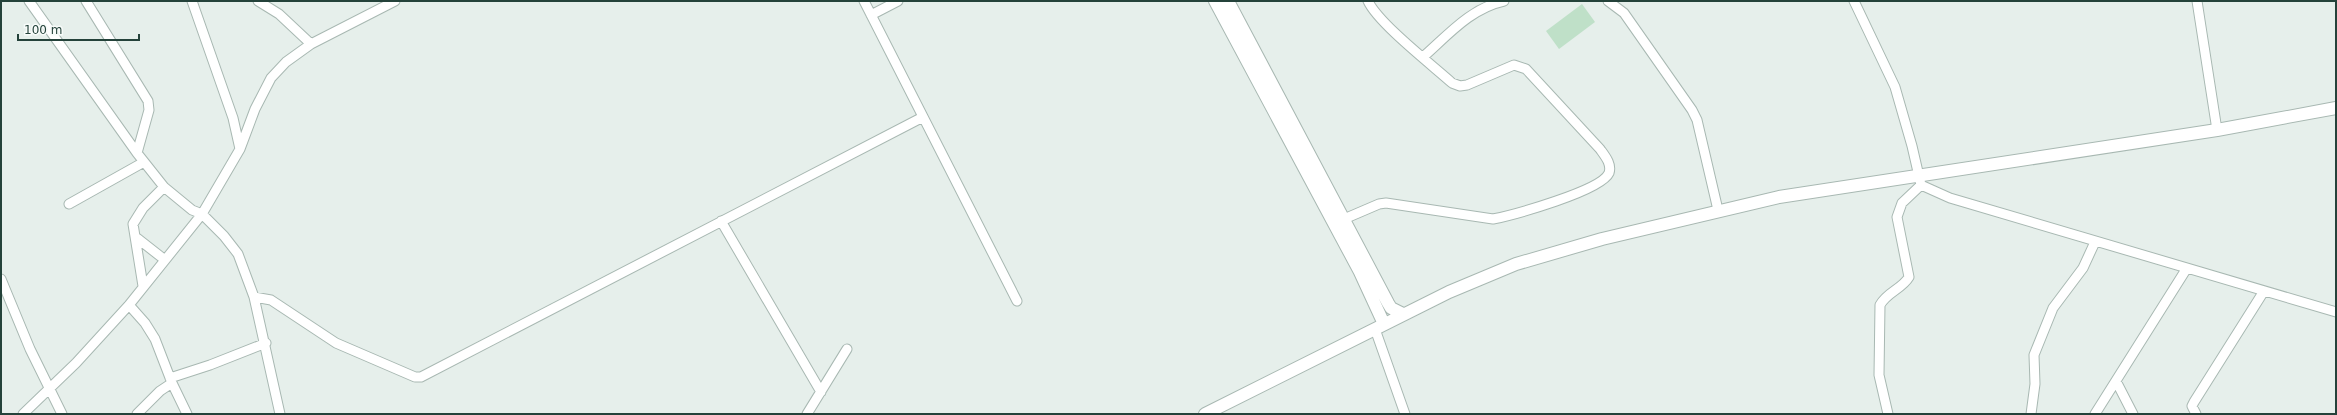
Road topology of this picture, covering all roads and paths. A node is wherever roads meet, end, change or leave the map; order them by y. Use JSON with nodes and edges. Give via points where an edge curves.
{"nodes":[{"id":1,"x":29,"y":1,"type":"edge"},
{"id":2,"x":192,"y":1,"type":"edge"},
{"id":3,"x":258,"y":1,"type":"edge"},
{"id":4,"x":395,"y":1,"type":"edge"},
{"id":5,"x":864,"y":1,"type":"edge"},
{"id":6,"x":898,"y":1,"type":"edge"},
{"id":7,"x":1215,"y":1,"type":"edge"},
{"id":8,"x":1228,"y":1,"type":"edge"},
{"id":9,"x":1368,"y":1,"type":"edge"},
{"id":10,"x":1504,"y":1,"type":"edge"},
{"id":11,"x":1608,"y":1,"type":"edge"},
{"id":12,"x":1854,"y":1,"type":"edge"},
{"id":13,"x":2197,"y":1,"type":"edge"},
{"id":14,"x":89,"y":2,"type":"edge"},
{"id":15,"x":871,"y":15,"type":"junction"},
{"id":16,"x":311,"y":44,"type":"junction"},
{"id":17,"x":1423,"y":57,"type":"junction"},
{"id":18,"x":2336,"y":108,"type":"edge"},
{"id":19,"x":923,"y":117,"type":"junction"},
{"id":20,"x":233,"y":118,"type":"junction"},
{"id":21,"x":252,"y":118,"type":"junction"},
{"id":22,"x":2217,"y":130,"type":"junction"},
{"id":23,"x":240,"y":149,"type":"junction"},
{"id":24,"x":137,"y":154,"type":"junction"},
{"id":25,"x":144,"y":162,"type":"junction"},
{"id":26,"x":1919,"y":180,"type":"junction"},
{"id":27,"x":164,"y":187,"type":"junction"},
{"id":28,"x":69,"y":204,"type":"dead end"},
{"id":29,"x":1718,"y":210,"type":"junction"},
{"id":30,"x":202,"y":214,"type":"junction"},
{"id":31,"x":1344,"y":219,"type":"junction"},
{"id":32,"x":721,"y":221,"type":"junction"},
{"id":33,"x":137,"y":238,"type":"junction"},
{"id":34,"x":2095,"y":242,"type":"junction"},
{"id":35,"x":165,"y":260,"type":"junction"},
{"id":36,"x":2187,"y":268,"type":"junction"},
{"id":37,"x":1,"y":279,"type":"edge"},
{"id":38,"x":143,"y":286,"type":"junction"},
{"id":39,"x":2264,"y":291,"type":"junction"},
{"id":40,"x":254,"y":297,"type":"junction"},
{"id":41,"x":1017,"y":301,"type":"dead end"},
{"id":42,"x":129,"y":305,"type":"junction"},
{"id":43,"x":2336,"y":312,"type":"edge"},
{"id":44,"x":1403,"y":314,"type":"junction"},
{"id":45,"x":1380,"y":326,"type":"junction"},
{"id":46,"x":266,"y":343,"type":"junction"},
{"id":47,"x":847,"y":350,"type":"dead end"},
{"id":48,"x":171,"y":381,"type":"junction"},
{"id":49,"x":2116,"y":381,"type":"junction"},
{"id":50,"x":50,"y":389,"type":"junction"},
{"id":51,"x":821,"y":392,"type":"junction"},
{"id":52,"x":23,"y":414,"type":"edge"},
{"id":53,"x":62,"y":414,"type":"edge"},
{"id":54,"x":137,"y":414,"type":"edge"},
{"id":55,"x":186,"y":414,"type":"edge"},
{"id":56,"x":280,"y":414,"type":"edge"},
{"id":57,"x":807,"y":414,"type":"edge"},
{"id":58,"x":1205,"y":414,"type":"edge"},
{"id":59,"x":1405,"y":414,"type":"edge"},
{"id":60,"x":1888,"y":414,"type":"edge"},
{"id":61,"x":2030,"y":414,"type":"edge"},
{"id":62,"x":2095,"y":414,"type":"edge"},
{"id":63,"x":2133,"y":414,"type":"edge"},
{"id":64,"x":2196,"y":414,"type":"edge"}],
"edges":[{"from":1,"to":24,"type":"street"},
{"from":2,"to":20,"type":"street"},
{"from":3,"to":16,"type":"street","via":[[280,14]]},
{"from":4,"to":16,"type":"street"},
{"from":5,"to":15,"type":"street"},
{"from":6,"to":15,"type":"street"},
{"from":7,"to":45,"type":"street","via":[[1360,272]]},
{"from":8,"to":31,"type":"street"},
{"from":9,"to":17,"type":"street","via":[[1375,12]]},
{"from":10,"to":17,"type":"street","via":[[1489,4],[1474,12]]},
{"from":11,"to":29,"type":"street","via":[[1624,13],[1692,110],[1697,120]]},
{"from":12,"to":26,"type":"street","via":[[1895,87]]},
{"from":13,"to":22,"type":"street"},
{"from":14,"to":24,"type":"street","via":[[148,101],[149,110]]},
{"from":15,"to":19,"type":"street"},
{"from":16,"to":21,"type":"street","via":[[286,62],[271,78]]},
{"from":17,"to":31,"type":"street","via":[[1452,83],[1460,86],[1507,66],[1520,65],[1600,149],[1608,161],[1608,175],[1602,181],[1564,198],[1493,219],[1386,203]]},
{"from":18,"to":22,"type":"street"},
{"from":19,"to":32,"type":"street"},
{"from":19,"to":41,"type":"street"},
{"from":20,"to":21,"type":"street"},
{"from":20,"to":23,"type":"street"},
{"from":21,"to":23,"type":"street"},
{"from":22,"to":26,"type":"street"},
{"from":23,"to":30,"type":"street"},
{"from":24,"to":25,"type":"street"},
{"from":25,"to":27,"type":"street"},
{"from":25,"to":28,"type":"street"},
{"from":26,"to":29,"type":"street","via":[[1779,197]]},
{"from":26,"to":34,"type":"street","via":[[1950,198]]},
{"from":26,"to":60,"type":"street","via":[[1902,203],[1897,217],[1909,277],[1906,282],[1885,296],[1880,305],[1878,375]]},
{"from":27,"to":30,"type":"street","via":[[192,210]]},
{"from":27,"to":33,"type":"street","via":[[133,224]]},
{"from":29,"to":44,"type":"street","via":[[1602,239],[1524,262]]},
{"from":30,"to":35,"type":"street"},
{"from":30,"to":40,"type":"street","via":[[238,254]]},
{"from":31,"to":44,"type":"street","via":[[1388,303]]},
{"from":32,"to":40,"type":"street","via":[[421,377],[415,377],[336,343],[271,300]]},
{"from":32,"to":51,"type":"street"},
{"from":33,"to":35,"type":"street"},
{"from":33,"to":38,"type":"street"},
{"from":34,"to":36,"type":"street"},
{"from":34,"to":61,"type":"street","via":[[2083,268],[2054,308],[2034,355],[2035,384]]},
{"from":35,"to":38,"type":"street"},
{"from":36,"to":39,"type":"street"},
{"from":36,"to":49,"type":"street"},
{"from":37,"to":50,"type":"street"},
{"from":38,"to":42,"type":"street"},
{"from":39,"to":43,"type":"street"},
{"from":39,"to":64,"type":"street","via":[[2194,402],[2192,406]]},
{"from":40,"to":46,"type":"street"},
{"from":42,"to":48,"type":"street","via":[[155,339]]},
{"from":42,"to":50,"type":"street"},
{"from":44,"to":45,"type":"street"},
{"from":45,"to":58,"type":"street"},
{"from":45,"to":59,"type":"street"},
{"from":46,"to":48,"type":"street"},
{"from":46,"to":56,"type":"street"},
{"from":47,"to":51,"type":"street"},
{"from":48,"to":54,"type":"street"},
{"from":48,"to":55,"type":"street"},
{"from":49,"to":62,"type":"street"},
{"from":49,"to":63,"type":"street"},
{"from":50,"to":52,"type":"street"},
{"from":50,"to":53,"type":"street"},
{"from":51,"to":57,"type":"street"}]}
